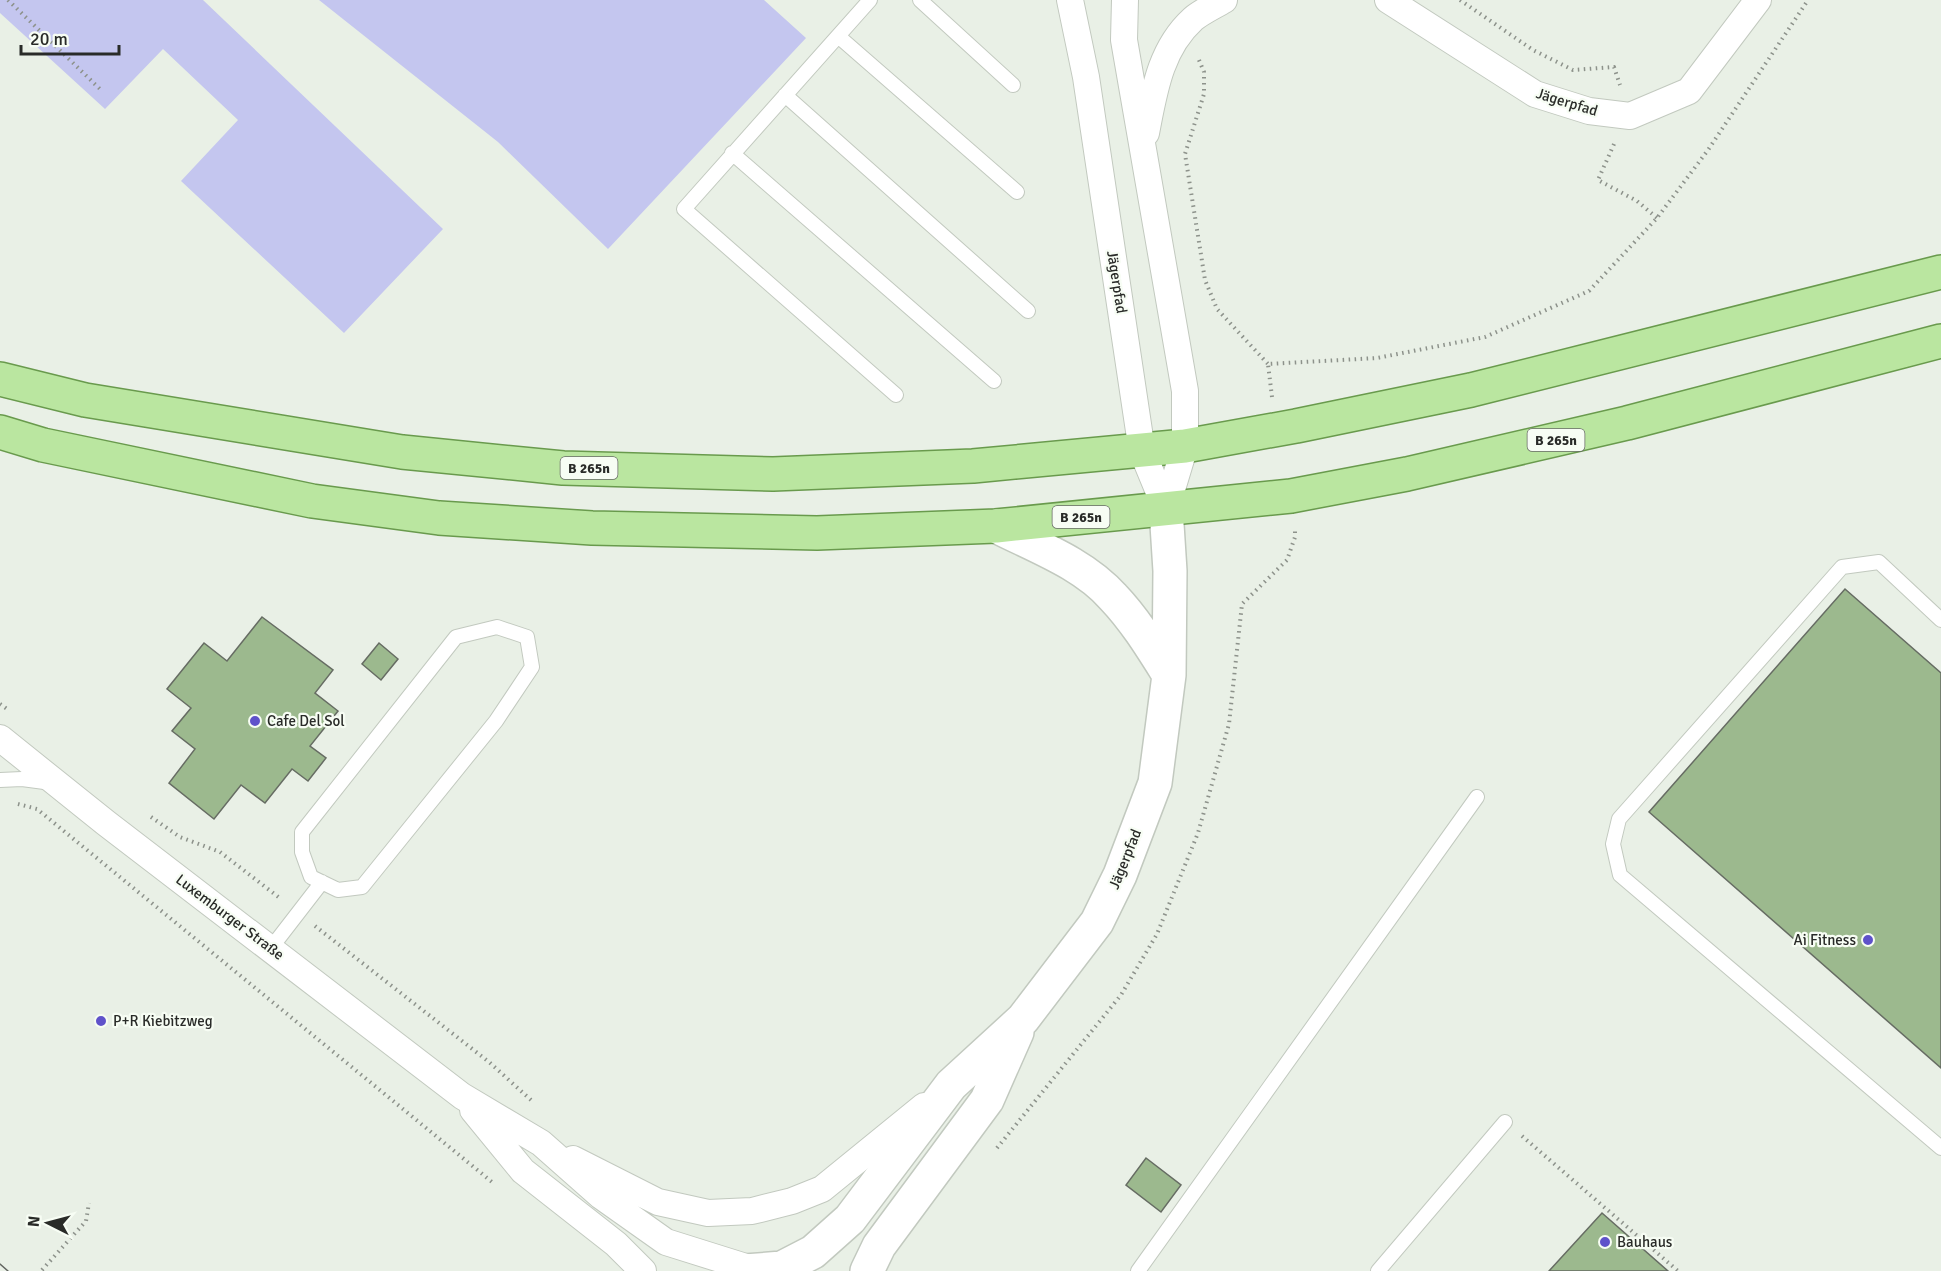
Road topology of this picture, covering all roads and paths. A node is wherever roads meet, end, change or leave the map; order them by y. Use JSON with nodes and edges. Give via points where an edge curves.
{"nodes":[{"id":1,"x":8,"y":0,"type":"edge"},
{"id":2,"x":870,"y":0,"type":"edge"},
{"id":3,"x":920,"y":0,"type":"edge"},
{"id":4,"x":1070,"y":0,"type":"edge"},
{"id":5,"x":1125,"y":0,"type":"edge"},
{"id":6,"x":1224,"y":0,"type":"edge"},
{"id":7,"x":1388,"y":0,"type":"edge"},
{"id":8,"x":1758,"y":0,"type":"edge"},
{"id":9,"x":1808,"y":0,"type":"edge"},
{"id":10,"x":838,"y":36,"type":"junction"},
{"id":11,"x":1172,"y":43,"type":"junction"},
{"id":12,"x":1013,"y":85,"type":"dead end"},
{"id":13,"x":102,"y":91,"type":"dead end"},
{"id":14,"x":785,"y":95,"type":"junction"},
{"id":15,"x":1142,"y":148,"type":"junction"},
{"id":16,"x":732,"y":153,"type":"junction"},
{"id":17,"x":1017,"y":192,"type":"dead end"},
{"id":18,"x":1941,"y":272,"type":"edge"},
{"id":19,"x":1028,"y":311,"type":"dead end"},
{"id":20,"x":1941,"y":341,"type":"edge"},
{"id":21,"x":1268,"y":364,"type":"junction"},
{"id":22,"x":0,"y":379,"type":"edge"},
{"id":23,"x":994,"y":381,"type":"dead end"},
{"id":24,"x":896,"y":395,"type":"dead end"},
{"id":25,"x":1277,"y":430,"type":"junction"},
{"id":26,"x":0,"y":432,"type":"edge"},
{"id":27,"x":1185,"y":446,"type":"junction"},
{"id":28,"x":1142,"y":451,"type":"junction"},
{"id":29,"x":1166,"y":509,"type":"junction"},
{"id":30,"x":996,"y":526,"type":"junction"},
{"id":31,"x":1941,"y":620,"type":"edge"},
{"id":32,"x":1169,"y":675,"type":"junction"},
{"id":33,"x":0,"y":738,"type":"edge"},
{"id":34,"x":0,"y":780,"type":"edge"},
{"id":35,"x":55,"y":783,"type":"junction"},
{"id":36,"x":1477,"y":796,"type":"dead end"},
{"id":37,"x":9,"y":802,"type":"dead end"},
{"id":38,"x":144,"y":812,"type":"dead end"},
{"id":39,"x":322,"y":882,"type":"junction"},
{"id":40,"x":298,"y":913,"type":"junction"},
{"id":41,"x":272,"y":948,"type":"junction"},
{"id":42,"x":1023,"y":1019,"type":"junction"},
{"id":43,"x":951,"y":1085,"type":"junction"},
{"id":44,"x":462,"y":1096,"type":"junction"},
{"id":45,"x":538,"y":1107,"type":"dead end"},
{"id":46,"x":1505,"y":1122,"type":"joint"},
{"id":47,"x":541,"y":1143,"type":"junction"},
{"id":48,"x":1941,"y":1148,"type":"edge"},
{"id":49,"x":499,"y":1188,"type":"dead end"},
{"id":50,"x":89,"y":1203,"type":"dead end"},
{"id":51,"x":42,"y":1270,"type":"edge"},
{"id":52,"x":768,"y":1270,"type":"edge"},
{"id":53,"x":643,"y":1271,"type":"edge"},
{"id":54,"x":867,"y":1271,"type":"edge"},
{"id":55,"x":1138,"y":1271,"type":"edge"},
{"id":56,"x":1378,"y":1271,"type":"edge"},
{"id":57,"x":1678,"y":1271,"type":"edge"}],
"edges":[{"from":1,"to":13,"type":"path"},
{"from":2,"to":10,"type":"lane"},
{"from":3,"to":12,"type":"lane"},
{"from":4,"to":28,"type":"street","name":"Jägerpfad","via":[[1086,77]]},
{"from":5,"to":15,"type":"street","via":[[1124,40]]},
{"from":6,"to":11,"type":"street","via":[[1193,19]]},
{"from":7,"to":8,"type":"street","name":"Jägerpfad","via":[[1535,94],[1589,111],[1630,116],[1689,91]]},
{"from":9,"to":21,"type":"path","via":[[1708,150],[1657,218],[1589,291],[1485,338],[1377,358]]},
{"from":10,"to":14,"type":"lane"},
{"from":10,"to":17,"type":"lane"},
{"from":11,"to":15,"type":"street","via":[[1155,88]]},
{"from":11,"to":21,"type":"path","via":[[1197,56],[1204,72],[1204,94],[1185,154],[1205,280],[1217,309]]},
{"from":14,"to":16,"type":"lane"},
{"from":14,"to":19,"type":"lane"},
{"from":15,"to":27,"type":"street","via":[[1185,391]]},
{"from":16,"to":23,"type":"lane"},
{"from":16,"to":24,"type":"lane","via":[[684,209]]},
{"from":18,"to":25,"type":"main road","number":"B 265n","via":[[1471,390]]},
{"from":20,"to":29,"type":"main road","number":"B 265n","via":[[1627,423],[1407,474],[1291,496]]},
{"from":21,"to":25,"type":"path"},
{"from":22,"to":28,"type":"main road","number":"B 265n","via":[[85,400],[402,452],[563,468],[773,474],[973,466]]},
{"from":25,"to":27,"type":"main road","number":"B 265n"},
{"from":26,"to":30,"type":"main road","number":"B 265n","via":[[43,445],[312,501],[439,518],[592,528],[817,533]]},
{"from":27,"to":28,"type":"main road","number":"B 265n"},
{"from":27,"to":29,"type":"street"},
{"from":28,"to":29,"type":"street","name":"Jägerpfad"},
{"from":29,"to":30,"type":"main road","number":"B 265n"},
{"from":29,"to":32,"type":"street","name":"Jägerpfad"},
{"from":30,"to":32,"type":"street","via":[[1061,559],[1112,595]]},
{"from":31,"to":48,"type":"lane","via":[[1879,562],[1842,567],[1619,819],[1613,844],[1620,875]]},
{"from":32,"to":42,"type":"street","name":"Jägerpfad","via":[[1155,783],[1120,875],[1097,921]]},
{"from":33,"to":35,"type":"street","name":"Luxemburger Straße"},
{"from":34,"to":35,"type":"lane"},
{"from":35,"to":41,"type":"street","name":"Luxemburger Straße"},
{"from":36,"to":55,"type":"lane"},
{"from":37,"to":49,"type":"path","via":[[37,809]]},
{"from":38,"to":40,"type":"path","via":[[180,837],[220,852]]},
{"from":39,"to":39,"type":"lane","via":[[311,878],[302,852],[302,832],[456,638],[497,627],[527,637],[532,667],[496,721],[362,887],[338,890]]},
{"from":39,"to":40,"type":"lane"},
{"from":40,"to":41,"type":"lane"},
{"from":40,"to":45,"type":"path","via":[[489,1062]]},
{"from":41,"to":44,"type":"street","name":"Luxemburger Straße"},
{"from":42,"to":43,"type":"street"},
{"from":42,"to":54,"type":"street","via":[[987,1100],[879,1246]]},
{"from":43,"to":47,"type":"street","via":[[822,1189],[752,1211],[708,1213],[658,1202]]},
{"from":43,"to":52,"type":"street","via":[[850,1219],[813,1252]]},
{"from":44,"to":47,"type":"street","name":"Luxemburger Straße"},
{"from":44,"to":53,"type":"street","name":"Luxemburger Straße","via":[[523,1171],[616,1244]]},
{"from":46,"to":56,"type":"lane"},
{"from":46,"to":57,"type":"path"},
{"from":47,"to":52,"type":"street","name":"Luxemburger Straße","via":[[601,1196],[666,1242]]},
{"from":50,"to":51,"type":"path","via":[[86,1221]]}]}
